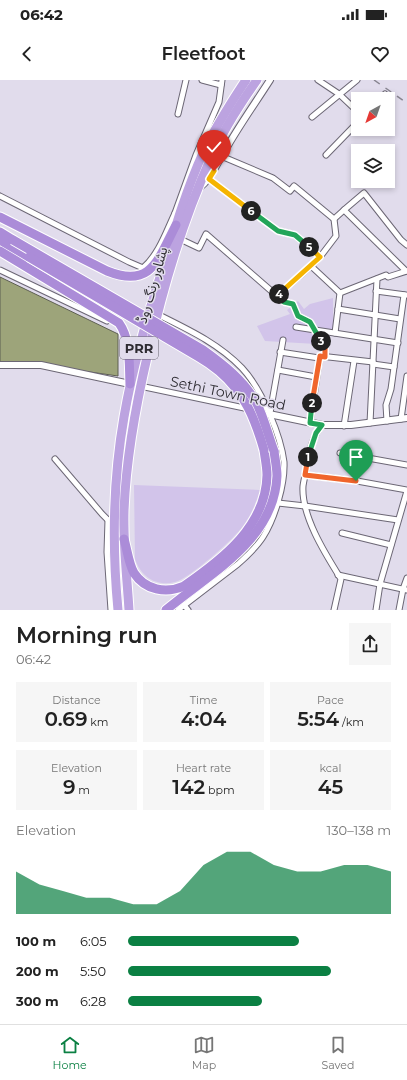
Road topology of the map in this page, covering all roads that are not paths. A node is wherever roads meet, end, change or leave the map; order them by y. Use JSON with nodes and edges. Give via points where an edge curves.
{"nodes":[{"id":1,"x":186,"y":80,"type":"edge"},
{"id":2,"x":202,"y":80,"type":"edge"},
{"id":3,"x":246,"y":80,"type":"edge"},
{"id":4,"x":257,"y":80,"type":"edge"},
{"id":5,"x":270,"y":80,"type":"edge"},
{"id":6,"x":318,"y":80,"type":"edge"},
{"id":7,"x":356,"y":80,"type":"edge"},
{"id":8,"x":222,"y":82,"type":"edge"},
{"id":9,"x":339,"y":94,"type":"junction"},
{"id":10,"x":236,"y":103,"type":"junction"},
{"id":11,"x":351,"y":105,"type":"edge"},
{"id":12,"x":178,"y":114,"type":"dead end"},
{"id":13,"x":312,"y":117,"type":"dead end"},
{"id":14,"x":351,"y":129,"type":"edge"},
{"id":15,"x":326,"y":155,"type":"dead end"},
{"id":16,"x":221,"y":156,"type":"junction"},
{"id":17,"x":209,"y":179,"type":"junction"},
{"id":18,"x":198,"y":189,"type":"junction"},
{"id":19,"x":0,"y":196,"type":"edge"},
{"id":20,"x":344,"y":210,"type":"junction"},
{"id":21,"x":178,"y":212,"type":"junction"},
{"id":22,"x":0,"y":217,"type":"edge"},
{"id":23,"x":334,"y":219,"type":"junction"},
{"id":24,"x":176,"y":225,"type":"junction"},
{"id":25,"x":0,"y":232,"type":"edge"},
{"id":26,"x":180,"y":239,"type":"junction"},
{"id":27,"x":0,"y":240,"type":"edge"},
{"id":28,"x":407,"y":245,"type":"edge"},
{"id":29,"x":0,"y":251,"type":"edge"},
{"id":30,"x":320,"y":257,"type":"junction"},
{"id":31,"x":311,"y":266,"type":"junction"},
{"id":32,"x":0,"y":270,"type":"edge"},
{"id":33,"x":406,"y":271,"type":"edge"},
{"id":34,"x":377,"y":279,"type":"junction"},
{"id":35,"x":376,"y":291,"type":"junction"},
{"id":36,"x":340,"y":293,"type":"junction"},
{"id":37,"x":405,"y":295,"type":"edge"},
{"id":38,"x":277,"y":296,"type":"junction"},
{"id":39,"x":338,"y":309,"type":"junction"},
{"id":40,"x":157,"y":314,"type":"junction"},
{"id":41,"x":375,"y":315,"type":"junction"},
{"id":42,"x":400,"y":319,"type":"junction"},
{"id":43,"x":123,"y":328,"type":"junction"},
{"id":44,"x":296,"y":328,"type":"dead end"},
{"id":45,"x":314,"y":330,"type":"junction"},
{"id":46,"x":335,"y":333,"type":"junction"},
{"id":47,"x":374,"y":339,"type":"junction"},
{"id":48,"x":283,"y":340,"type":"dead end"},
{"id":49,"x":398,"y":343,"type":"junction"},
{"id":50,"x":280,"y":352,"type":"junction"},
{"id":51,"x":322,"y":357,"type":"junction"},
{"id":52,"x":354,"y":361,"type":"junction"},
{"id":53,"x":373,"y":363,"type":"junction"},
{"id":54,"x":0,"y":365,"type":"edge"},
{"id":55,"x":394,"y":367,"type":"junction"},
{"id":56,"x":278,"y":370,"type":"junction"},
{"id":57,"x":407,"y":376,"type":"edge"},
{"id":58,"x":316,"y":377,"type":"junction"},
{"id":59,"x":130,"y":384,"type":"junction"},
{"id":60,"x":140,"y":386,"type":"junction"},
{"id":61,"x":269,"y":414,"type":"junction"},
{"id":62,"x":404,"y":418,"type":"edge"},
{"id":63,"x":387,"y":421,"type":"junction"},
{"id":64,"x":310,"y":423,"type":"junction"},
{"id":65,"x":370,"y":423,"type":"junction"},
{"id":66,"x":322,"y":425,"type":"junction"},
{"id":67,"x":344,"y":426,"type":"junction"},
{"id":68,"x":269,"y":451,"type":"junction"},
{"id":69,"x":340,"y":453,"type":"dead end"},
{"id":70,"x":55,"y":460,"type":"dead end"},
{"id":71,"x":407,"y":465,"type":"edge"},
{"id":72,"x":305,"y":475,"type":"junction"},
{"id":73,"x":407,"y":491,"type":"edge"},
{"id":74,"x":278,"y":503,"type":"junction"},
{"id":75,"x":305,"y":506,"type":"junction"},
{"id":76,"x":398,"y":520,"type":"junction"},
{"id":77,"x":111,"y":521,"type":"junction"},
{"id":78,"x":342,"y":533,"type":"dead end"},
{"id":79,"x":124,"y":539,"type":"junction"},
{"id":80,"x":391,"y":544,"type":"junction"},
{"id":81,"x":338,"y":575,"type":"junction"},
{"id":82,"x":407,"y":578,"type":"edge"},
{"id":83,"x":380,"y":584,"type":"junction"},
{"id":84,"x":405,"y":590,"type":"edge"},
{"id":85,"x":184,"y":605,"type":"junction"},
{"id":86,"x":111,"y":610,"type":"edge"},
{"id":87,"x":118,"y":610,"type":"edge"},
{"id":88,"x":129,"y":610,"type":"edge"},
{"id":89,"x":166,"y":610,"type":"edge"},
{"id":90,"x":178,"y":610,"type":"edge"},
{"id":91,"x":188,"y":610,"type":"edge"},
{"id":92,"x":334,"y":610,"type":"edge"},
{"id":93,"x":376,"y":610,"type":"edge"},
{"id":94,"x":399,"y":610,"type":"edge"}],
"edges":[{"from":1,"to":12,"type":"street"},
{"from":2,"to":8,"type":"street"},
{"from":3,"to":10,"type":"highway","name":"پشاور رنگ روڈ","number":"PRR"},
{"from":4,"to":10,"type":"highway","name":"پشاور رنگ روڈ","number":"PRR"},
{"from":5,"to":16,"type":"street"},
{"from":6,"to":9,"type":"street"},
{"from":7,"to":9,"type":"street"},
{"from":8,"to":21,"type":"street","via":[[219,102],[196,155]]},
{"from":9,"to":11,"type":"street"},
{"from":9,"to":13,"type":"street"},
{"from":10,"to":18,"type":"highway","name":"پشاور رنگ روڈ","number":"PRR"},
{"from":10,"to":21,"type":"highway","name":"پشاور رنگ روڈ","number":"PRR","via":[[216,128]]},
{"from":14,"to":15,"type":"street"},
{"from":16,"to":17,"type":"street"},
{"from":16,"to":23,"type":"street","via":[[274,178],[290,191],[294,186]]},
{"from":17,"to":18,"type":"street"},
{"from":17,"to":30,"type":"street","via":[[278,231],[295,235]]},
{"from":18,"to":26,"type":"highway","name":"پشاور رنگ روڈ","number":"PRR"},
{"from":19,"to":21,"type":"street","via":[[143,268],[152,260]]},
{"from":20,"to":23,"type":"street"},
{"from":20,"to":28,"type":"street","via":[[364,193]]},
{"from":20,"to":33,"type":"street"},
{"from":21,"to":24,"type":"highway","name":"پشاور رنگ روڈ","number":"PRR"},
{"from":22,"to":24,"type":"highway","via":[[106,271],[129,277],[140,275],[151,268]]},
{"from":23,"to":30,"type":"street","via":[[336,236]]},
{"from":24,"to":59,"type":"highway","name":"پشاور رنگ روڈ","number":"PRR","via":[[145,323]]},
{"from":25,"to":68,"type":"highway","bridge":true,"via":[[203,350],[224,365],[255,402],[264,420]]},
{"from":26,"to":38,"type":"street","via":[[199,248],[206,234]]},
{"from":26,"to":40,"type":"highway","name":"پشاور رنگ روڈ","number":"PRR"},
{"from":27,"to":68,"type":"highway","bridge":true,"via":[[219,371],[236,388],[248,406]]},
{"from":29,"to":43,"type":"highway","via":[[116,320]]},
{"from":30,"to":31,"type":"street"},
{"from":31,"to":36,"type":"street"},
{"from":31,"to":38,"type":"street"},
{"from":32,"to":43,"type":"street"},
{"from":33,"to":34,"type":"street"},
{"from":34,"to":35,"type":"street"},
{"from":34,"to":36,"type":"street"},
{"from":35,"to":37,"type":"street"},
{"from":35,"to":41,"type":"street"},
{"from":36,"to":39,"type":"street"},
{"from":37,"to":42,"type":"street"},
{"from":38,"to":45,"type":"street","via":[[284,302],[293,304],[298,316],[310,322]]},
{"from":39,"to":41,"type":"street"},
{"from":39,"to":46,"type":"street"},
{"from":40,"to":60,"type":"highway","name":"پشاور رنگ روڈ","number":"PRR"},
{"from":40,"to":61,"type":"street","via":[[211,343],[242,368],[258,390]]},
{"from":41,"to":42,"type":"street"},
{"from":41,"to":47,"type":"street"},
{"from":42,"to":49,"type":"street"},
{"from":43,"to":59,"type":"highway","via":[[127,341]]},
{"from":44,"to":45,"type":"street"},
{"from":45,"to":46,"type":"street"},
{"from":45,"to":51,"type":"street","via":[[325,348]]},
{"from":46,"to":47,"type":"street"},
{"from":47,"to":49,"type":"street"},
{"from":47,"to":53,"type":"street"},
{"from":48,"to":50,"type":"street"},
{"from":49,"to":55,"type":"street"},
{"from":50,"to":51,"type":"street"},
{"from":50,"to":56,"type":"street"},
{"from":51,"to":52,"type":"street"},
{"from":51,"to":58,"type":"street"},
{"from":52,"to":53,"type":"street"},
{"from":52,"to":67,"type":"street"},
{"from":53,"to":55,"type":"street"},
{"from":53,"to":65,"type":"street"},
{"from":54,"to":59,"type":"street","via":[[41,365]]},
{"from":55,"to":63,"type":"street","via":[[386,405]]},
{"from":56,"to":58,"type":"street"},
{"from":56,"to":61,"type":"street"},
{"from":57,"to":62,"type":"street"},
{"from":58,"to":64,"type":"street"},
{"from":59,"to":77,"type":"highway","name":"پشاور رنگ روڈ","number":"PRR"},
{"from":60,"to":61,"type":"street","name":"Sethi Town Road"},
{"from":60,"to":79,"type":"highway","name":"پشاور رنگ روڈ","number":"PRR","via":[[128,453]]},
{"from":61,"to":64,"type":"street","name":"Sethi Town Road"},
{"from":61,"to":74,"type":"street","via":[[284,461]]},
{"from":62,"to":63,"type":"street","name":"Sethi Town Road"},
{"from":63,"to":65,"type":"street","name":"Sethi Town Road"},
{"from":64,"to":66,"type":"street","name":"Sethi Town Road"},
{"from":65,"to":67,"type":"street","name":"Sethi Town Road"},
{"from":66,"to":67,"type":"street","name":"Sethi Town Road"},
{"from":66,"to":72,"type":"street","via":[[316,433]]},
{"from":68,"to":79,"type":"highway","via":[[264,500],[254,522],[229,550],[184,586],[164,591],[144,583],[132,568]]},
{"from":68,"to":89,"type":"highway","via":[[277,475],[273,501],[261,527],[235,556]]},
{"from":69,"to":71,"type":"street"},
{"from":70,"to":77,"type":"street"},
{"from":72,"to":73,"type":"street"},
{"from":72,"to":75,"type":"street"},
{"from":73,"to":76,"type":"street"},
{"from":74,"to":75,"type":"street"},
{"from":74,"to":85,"type":"street","via":[[266,532],[252,551]]},
{"from":75,"to":76,"type":"street"},
{"from":75,"to":81,"type":"street","via":[[322,548]]},
{"from":76,"to":80,"type":"street"},
{"from":77,"to":86,"type":"street","via":[[108,567]]},
{"from":77,"to":87,"type":"highway","name":"پشاور رنگ روڈ","number":"PRR"},
{"from":78,"to":80,"type":"street"},
{"from":79,"to":88,"type":"highway","name":"پشاور رنگ روڈ","number":"PRR"},
{"from":80,"to":83,"type":"street"},
{"from":81,"to":83,"type":"street"},
{"from":81,"to":92,"type":"street","via":[[341,579]]},
{"from":82,"to":84,"type":"street"},
{"from":83,"to":84,"type":"street"},
{"from":83,"to":93,"type":"street"},
{"from":84,"to":94,"type":"street"},
{"from":85,"to":90,"type":"street"},
{"from":85,"to":91,"type":"street"}]}
